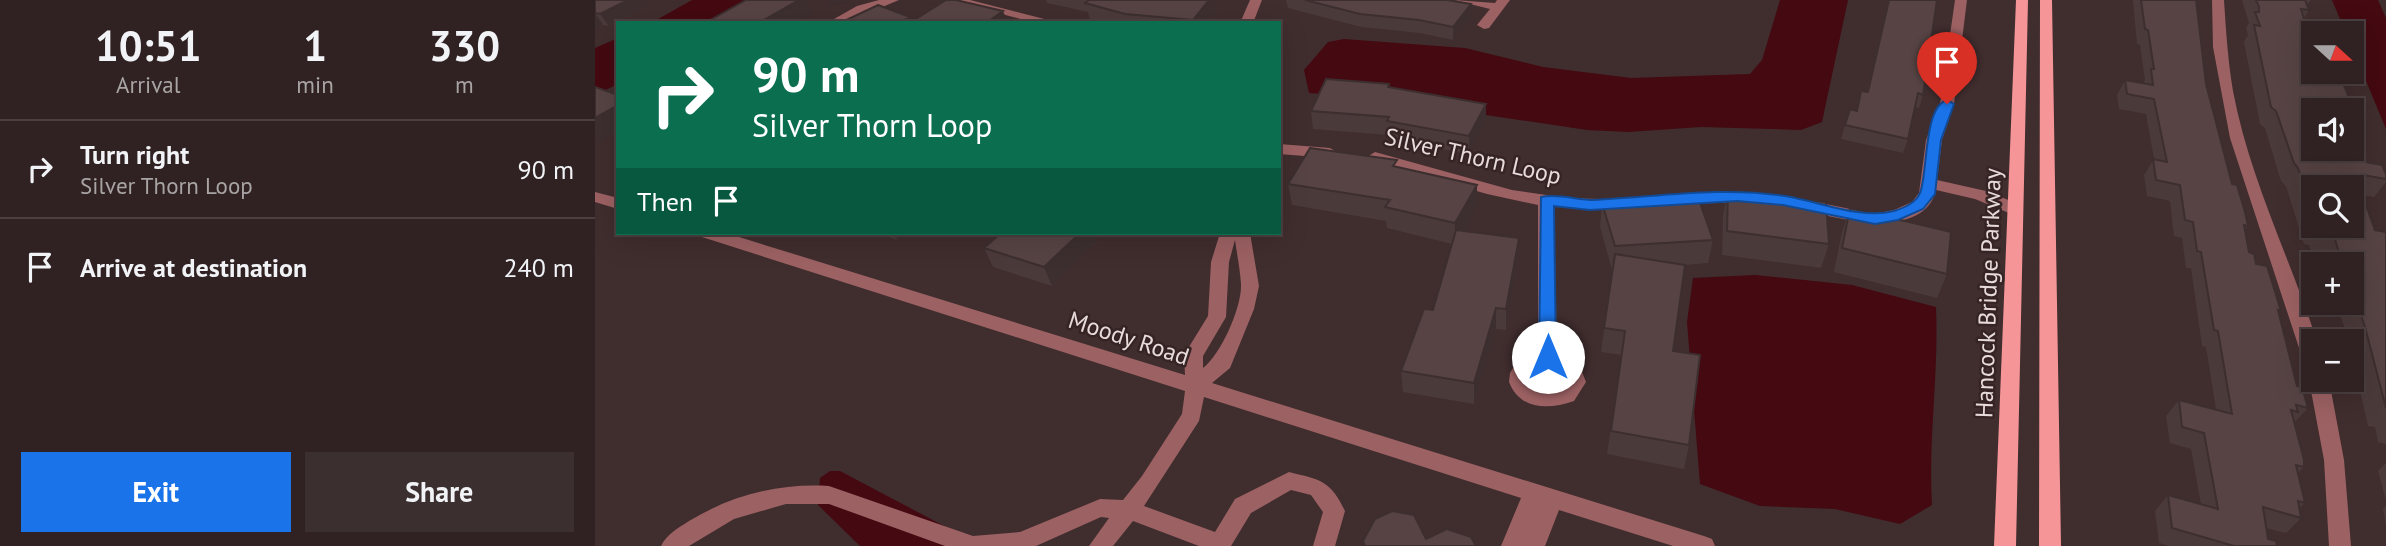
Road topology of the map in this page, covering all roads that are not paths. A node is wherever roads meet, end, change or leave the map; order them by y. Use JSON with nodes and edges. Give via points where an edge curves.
{"nodes":[{"id":1,"x":893,"y":0,"type":"edge"},
{"id":2,"x":953,"y":0,"type":"edge"},
{"id":3,"x":1256,"y":0,"type":"edge"},
{"id":4,"x":1460,"y":0,"type":"edge"},
{"id":5,"x":1961,"y":0,"type":"edge"},
{"id":6,"x":2022,"y":0,"type":"edge"},
{"id":7,"x":2046,"y":0,"type":"edge"},
{"id":8,"x":2218,"y":0,"type":"edge"},
{"id":9,"x":1501,"y":4,"type":"edge"},
{"id":10,"x":2021,"y":19,"type":"junction"},
{"id":11,"x":837,"y":21,"type":"edge"},
{"id":12,"x":1044,"y":21,"type":"edge"},
{"id":13,"x":1247,"y":21,"type":"edge"},
{"id":14,"x":2046,"y":23,"type":"junction"},
{"id":15,"x":1484,"y":26,"type":"dead end"},
{"id":16,"x":1281,"y":149,"type":"edge"},
{"id":17,"x":1929,"y":183,"type":"junction"},
{"id":18,"x":595,"y":197,"type":"edge"},
{"id":19,"x":1546,"y":201,"type":"junction"},
{"id":20,"x":616,"y":203,"type":"edge"},
{"id":21,"x":2015,"y":209,"type":"junction"},
{"id":22,"x":714,"y":235,"type":"edge"},
{"id":23,"x":1227,"y":235,"type":"edge"},
{"id":24,"x":1242,"y":235,"type":"edge"},
{"id":25,"x":1245,"y":258,"type":"junction"},
{"id":26,"x":1220,"y":262,"type":"junction"},
{"id":27,"x":2304,"y":329,"type":"edge"},
{"id":28,"x":1548,"y":357,"type":"dead end"},
{"id":29,"x":1195,"y":386,"type":"junction"},
{"id":30,"x":2321,"y":392,"type":"edge"},
{"id":31,"x":1544,"y":496,"type":"junction"},
{"id":32,"x":1129,"y":510,"type":"junction"},
{"id":33,"x":1220,"y":545,"type":"edge"},
{"id":34,"x":672,"y":546,"type":"edge"},
{"id":35,"x":1100,"y":546,"type":"edge"},
{"id":36,"x":1324,"y":546,"type":"edge"},
{"id":37,"x":1512,"y":546,"type":"edge"},
{"id":38,"x":1534,"y":546,"type":"edge"},
{"id":39,"x":1704,"y":546,"type":"edge"},
{"id":40,"x":2005,"y":546,"type":"edge"},
{"id":41,"x":2050,"y":546,"type":"edge"},
{"id":42,"x":2340,"y":546,"type":"edge"}],
"edges":[{"from":1,"to":11,"type":"street"},
{"from":2,"to":12,"type":"street"},
{"from":3,"to":13,"type":"street"},
{"from":4,"to":9,"type":"street"},
{"from":5,"to":17,"type":"street","name":"Silver Thorn Loop","via":[[1947,104],[1934,140]]},
{"from":6,"to":10,"type":"main road","name":"Hancock Bridge Parkway"},
{"from":7,"to":14,"type":"main road"},
{"from":8,"to":27,"type":"street","via":[[2223,82],[2239,147]]},
{"from":9,"to":15,"type":"street"},
{"from":10,"to":14,"type":"main road"},
{"from":10,"to":21,"type":"main road","name":"Hancock Bridge Parkway"},
{"from":14,"to":41,"type":"main road"},
{"from":16,"to":19,"type":"street","name":"Silver Thorn Loop","via":[[1417,166],[1493,191]]},
{"from":17,"to":19,"type":"street","name":"Silver Thorn Loop","via":[[1918,206],[1875,219],[1778,200],[1698,197],[1590,205]]},
{"from":17,"to":21,"type":"street"},
{"from":18,"to":20,"type":"street"},
{"from":19,"to":28,"type":"street"},
{"from":21,"to":40,"type":"main road","name":"Hancock Bridge Parkway"},
{"from":22,"to":29,"type":"street","name":"Moody Road"},
{"from":23,"to":26,"type":"street"},
{"from":24,"to":25,"type":"street"},
{"from":25,"to":26,"type":"street"},
{"from":25,"to":29,"type":"street","via":[[1250,286],[1233,343],[1223,363]]},
{"from":26,"to":29,"type":"street","via":[[1217,317],[1193,355]]},
{"from":29,"to":31,"type":"street","name":"Moody Road"},
{"from":29,"to":32,"type":"street","via":[[1192,415]]},
{"from":30,"to":42,"type":"street","via":[[2333,460]]},
{"from":31,"to":37,"type":"street"},
{"from":31,"to":38,"type":"street"},
{"from":31,"to":39,"type":"street","name":"Moody Road"},
{"from":32,"to":33,"type":"street"},
{"from":32,"to":34,"type":"street","via":[[1100,508],[1021,542],[973,546],[829,495],[789,494],[732,509]]},
{"from":32,"to":35,"type":"street"},
{"from":33,"to":36,"type":"street","via":[[1243,506],[1289,481],[1318,488],[1334,511]]}]}
